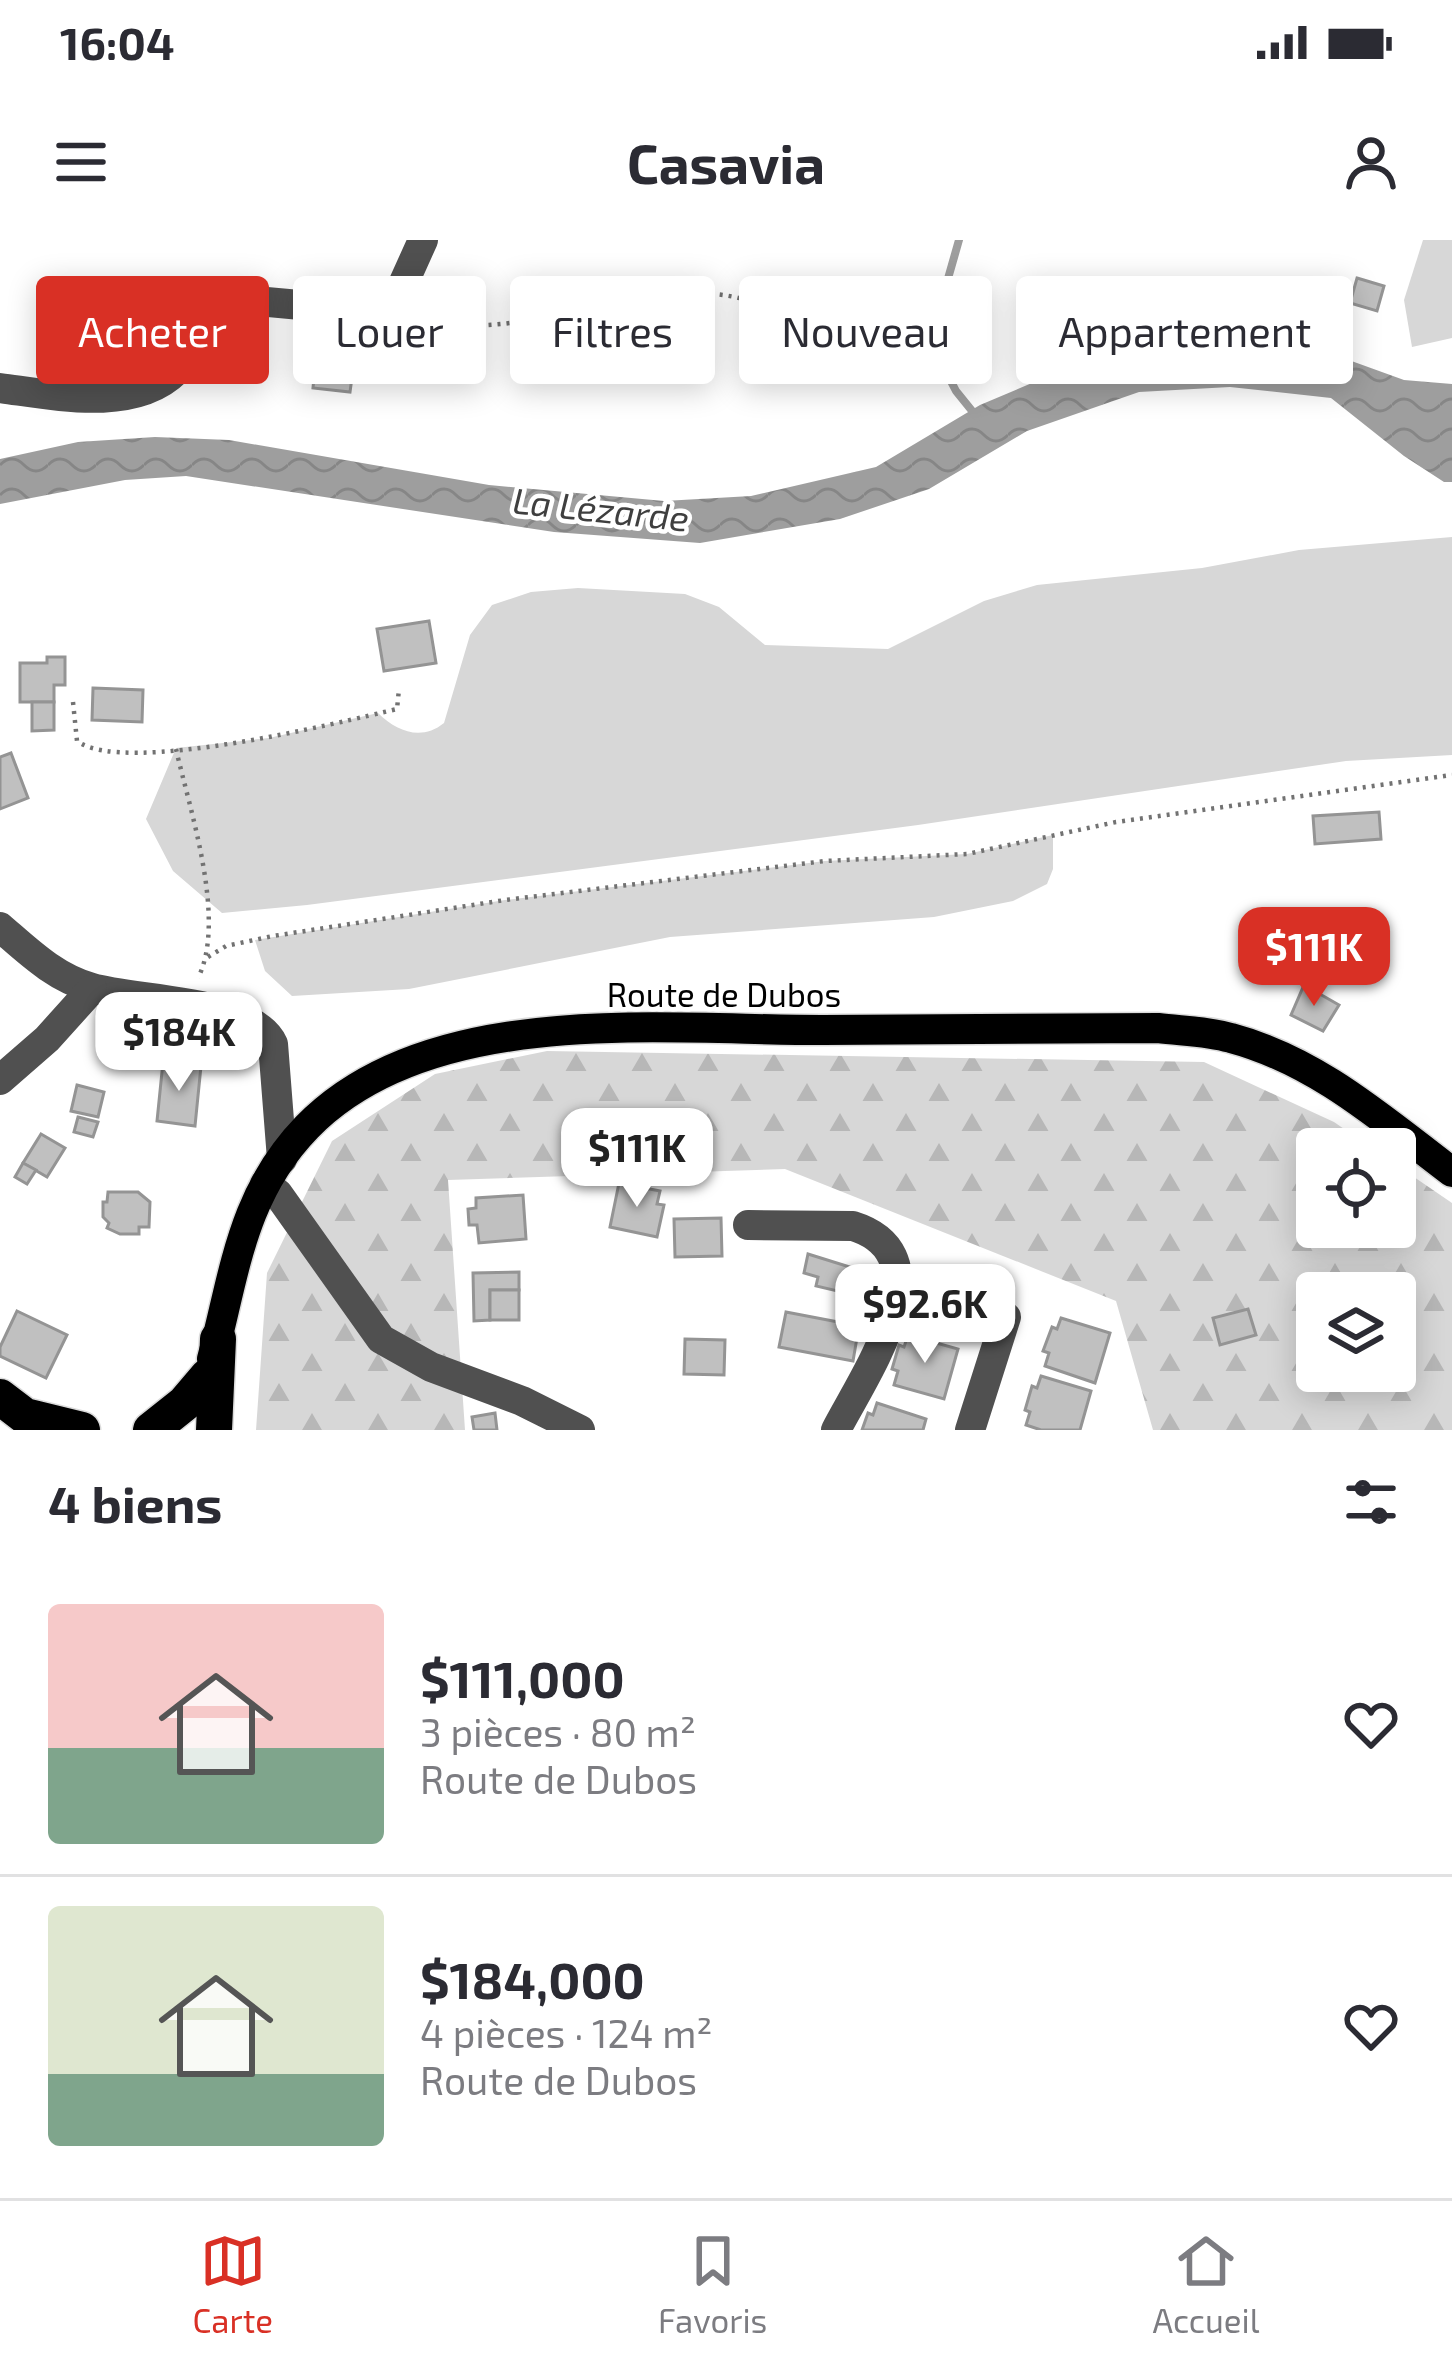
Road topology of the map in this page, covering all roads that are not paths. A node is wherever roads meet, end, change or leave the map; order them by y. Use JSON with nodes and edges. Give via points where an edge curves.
{"nodes":[{"id":1,"x":423,"y":240,"type":"edge"},
{"id":2,"x":0,"y":388,"type":"edge"},
{"id":3,"x":0,"y":927,"type":"edge"},
{"id":4,"x":92,"y":988,"type":"junction"},
{"id":5,"x":0,"y":1080,"type":"edge"},
{"id":6,"x":273,"y":1171,"type":"junction"},
{"id":7,"x":1452,"y":1172,"type":"edge"},
{"id":8,"x":748,"y":1225,"type":"dead end"},
{"id":9,"x":1006,"y":1317,"type":"dead end"},
{"id":10,"x":218,"y":1339,"type":"junction"},
{"id":11,"x":208,"y":1376,"type":"junction"},
{"id":12,"x":0,"y":1396,"type":"edge"},
{"id":13,"x":82,"y":1430,"type":"edge"},
{"id":14,"x":151,"y":1430,"type":"edge"},
{"id":15,"x":198,"y":1430,"type":"edge"},
{"id":16,"x":214,"y":1430,"type":"edge"},
{"id":17,"x":580,"y":1430,"type":"edge"},
{"id":18,"x":836,"y":1430,"type":"edge"},
{"id":19,"x":970,"y":1430,"type":"edge"}],
"edges":[{"from":1,"to":2,"type":"street","via":[[392,303],[364,311],[192,295],[182,303],[176,371],[164,384],[103,396]]},
{"from":3,"to":4,"type":"street","via":[[55,973]]},
{"from":4,"to":5,"type":"street"},
{"from":4,"to":6,"type":"street","via":[[248,1019],[269,1034]]},
{"from":6,"to":7,"type":"main road","name":"Route de Dubos","via":[[326,1109],[376,1076],[430,1055],[549,1030],[1158,1028],[1228,1036],[1287,1057]]},
{"from":6,"to":10,"type":"main road","name":"Route de Dubos","via":[[241,1235]]},
{"from":6,"to":17,"type":"street","via":[[278,1194],[381,1339]]},
{"from":8,"to":18,"type":"street","via":[[853,1226],[869,1231],[895,1261],[891,1321]]},
{"from":9,"to":19,"type":"street"},
{"from":10,"to":11,"type":"main road","name":"Route de Dubos"},
{"from":10,"to":16,"type":"highway"},
{"from":11,"to":14,"type":"highway"},
{"from":11,"to":15,"type":"main road","name":"Route de Dubos"},
{"from":12,"to":13,"type":"highway","via":[[26,1415]]}]}
